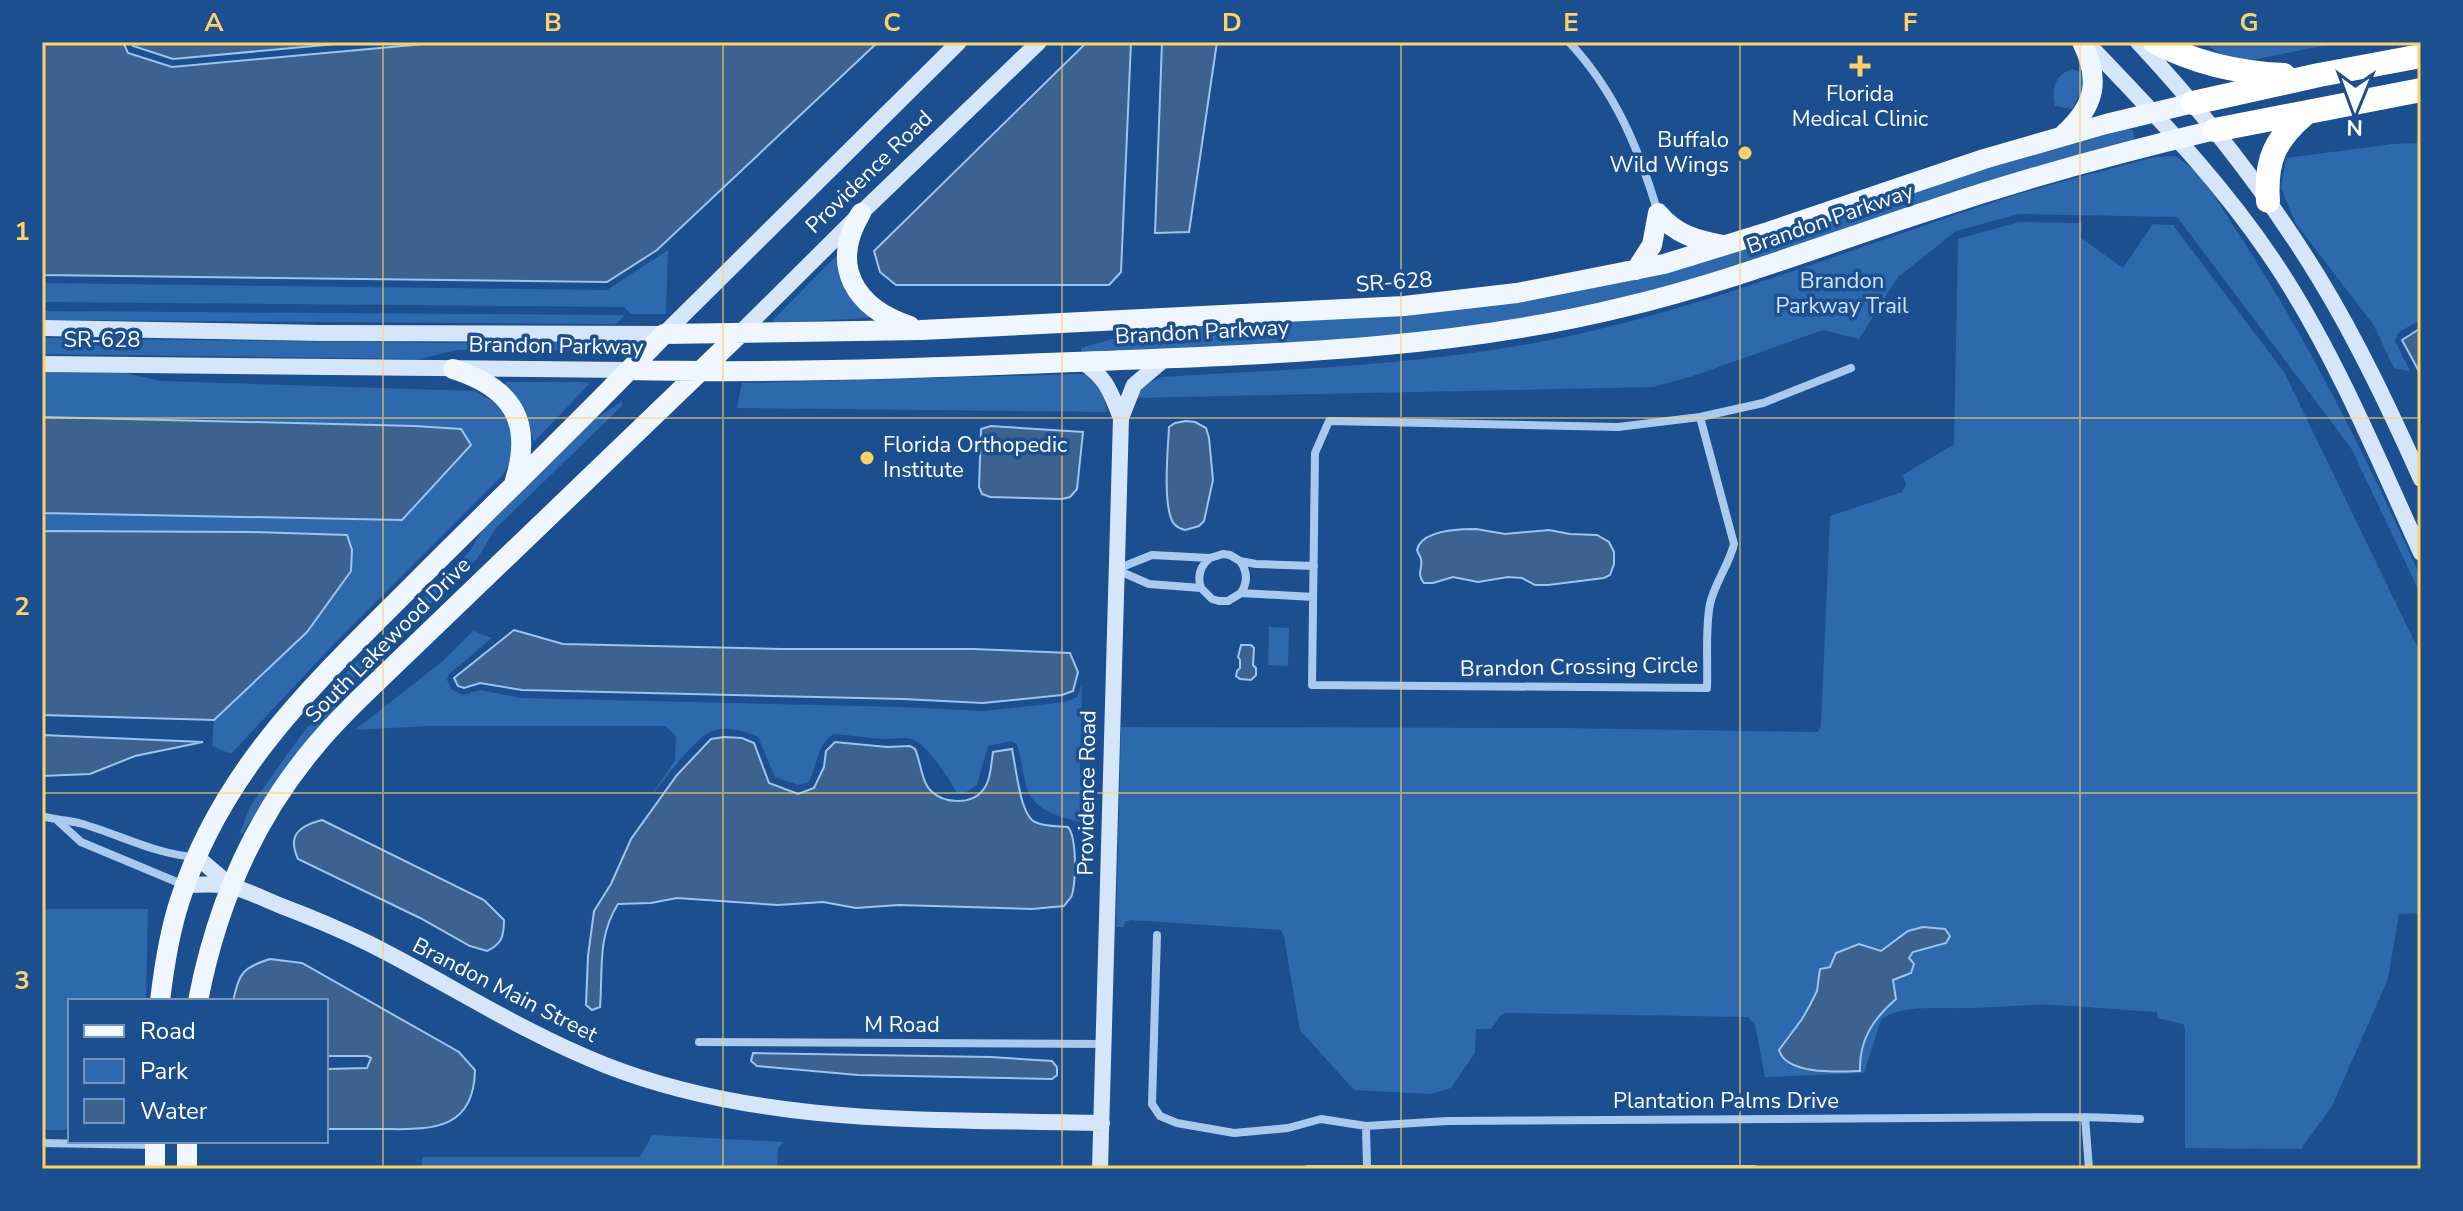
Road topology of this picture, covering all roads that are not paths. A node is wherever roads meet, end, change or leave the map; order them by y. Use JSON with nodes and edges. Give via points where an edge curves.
{"nodes":[{"id":1,"x":959,"y":42,"type":"edge"},
{"id":2,"x":1039,"y":42,"type":"edge"},
{"id":3,"x":1569,"y":42,"type":"edge"},
{"id":4,"x":2084,"y":42,"type":"edge"},
{"id":5,"x":2138,"y":42,"type":"edge"},
{"id":6,"x":2155,"y":42,"type":"edge"},
{"id":7,"x":2421,"y":56,"type":"edge"},
{"id":8,"x":2319,"y":75,"type":"junction"},
{"id":9,"x":2421,"y":90,"type":"edge"},
{"id":10,"x":2193,"y":103,"type":"junction"},
{"id":11,"x":2153,"y":112,"type":"junction"},
{"id":12,"x":2308,"y":112,"type":"junction"},
{"id":13,"x":2215,"y":130,"type":"junction"},
{"id":14,"x":2061,"y":136,"type":"junction"},
{"id":15,"x":2178,"y":139,"type":"junction"},
{"id":16,"x":2268,"y":201,"type":"junction"},
{"id":17,"x":861,"y":213,"type":"junction"},
{"id":18,"x":1658,"y":213,"type":"junction"},
{"id":19,"x":1727,"y":246,"type":"junction"},
{"id":20,"x":1636,"y":270,"type":"junction"},
{"id":21,"x":1058,"y":323,"type":"joint"},
{"id":22,"x":42,"y":328,"type":"edge"},
{"id":23,"x":921,"y":330,"type":"junction"},
{"id":24,"x":664,"y":334,"type":"junction"},
{"id":25,"x":739,"y":334,"type":"junction"},
{"id":26,"x":1166,"y":358,"type":"junction"},
{"id":27,"x":1081,"y":361,"type":"junction"},
{"id":28,"x":42,"y":364,"type":"edge"},
{"id":29,"x":161,"y":364,"type":"joint"},
{"id":30,"x":1851,"y":368,"type":"dead end"},
{"id":31,"x":453,"y":369,"type":"junction"},
{"id":32,"x":629,"y":370,"type":"junction"},
{"id":33,"x":699,"y":372,"type":"junction"},
{"id":34,"x":1700,"y":417,"type":"junction"},
{"id":35,"x":1121,"y":418,"type":"junction"},
{"id":36,"x":2421,"y":479,"type":"edge"},
{"id":37,"x":514,"y":484,"type":"junction"},
{"id":38,"x":2421,"y":553,"type":"edge"},
{"id":39,"x":1210,"y":558,"type":"junction"},
{"id":40,"x":1240,"y":561,"type":"junction"},
{"id":41,"x":1314,"y":566,"type":"junction"},
{"id":42,"x":1116,"y":569,"type":"junction"},
{"id":43,"x":1201,"y":588,"type":"junction"},
{"id":44,"x":1241,"y":593,"type":"junction"},
{"id":45,"x":1313,"y":597,"type":"junction"},
{"id":46,"x":42,"y":816,"type":"edge"},
{"id":47,"x":58,"y":821,"type":"junction"},
{"id":48,"x":197,"y":857,"type":"junction"},
{"id":49,"x":185,"y":885,"type":"junction"},
{"id":50,"x":231,"y":886,"type":"junction"},
{"id":51,"x":1157,"y":935,"type":"dead end"},
{"id":52,"x":160,"y":999,"type":"edge"},
{"id":53,"x":198,"y":999,"type":"edge"},
{"id":54,"x":699,"y":1042,"type":"dead end"},
{"id":55,"x":1105,"y":1044,"type":"junction"},
{"id":56,"x":2085,"y":1117,"type":"junction"},
{"id":57,"x":2140,"y":1119,"type":"dead end"},
{"id":58,"x":1102,"y":1123,"type":"junction"},
{"id":59,"x":1366,"y":1126,"type":"junction"},
{"id":60,"x":42,"y":1143,"type":"edge"},
{"id":61,"x":155,"y":1143,"type":"edge"},
{"id":62,"x":187,"y":1143,"type":"edge"},
{"id":63,"x":1367,"y":1167,"type":"edge"},
{"id":64,"x":155,"y":1169,"type":"edge"},
{"id":65,"x":187,"y":1169,"type":"edge"},
{"id":66,"x":1100,"y":1169,"type":"edge"},
{"id":67,"x":1308,"y":1169,"type":"edge"},
{"id":68,"x":1754,"y":1169,"type":"edge"},
{"id":69,"x":2089,"y":1169,"type":"edge"}],
"edges":[{"from":1,"to":24,"type":"street","name":"Providence Road"},
{"from":2,"to":17,"type":"street","name":"Providence Road"},
{"from":3,"to":18,"type":"street","via":[[1628,126]]},
{"from":4,"to":11,"type":"street"},
{"from":4,"to":14,"type":"main road","via":[[2093,69],[2091,98]]},
{"from":5,"to":10,"type":"street"},
{"from":6,"to":8,"type":"highway","via":[[2225,68]]},
{"from":7,"to":8,"type":"highway"},
{"from":8,"to":10,"type":"highway"},
{"from":9,"to":12,"type":"highway"},
{"from":10,"to":11,"type":"main road","name":"Brandon Parkway"},
{"from":10,"to":13,"type":"street"},
{"from":11,"to":14,"type":"main road","name":"Brandon Parkway"},
{"from":11,"to":15,"type":"street"},
{"from":12,"to":13,"type":"highway"},
{"from":12,"to":16,"type":"highway","via":[[2275,148]]},
{"from":13,"to":15,"type":"main road","name":"Brandon Parkway"},
{"from":13,"to":16,"type":"street"},
{"from":14,"to":19,"type":"main road","name":"Brandon Parkway"},
{"from":15,"to":26,"type":"main road","name":"Brandon Parkway","via":[[1938,207],[1736,277],[1623,308],[1443,339]]},
{"from":15,"to":38,"type":"street","via":[[2210,174],[2286,280],[2346,390]]},
{"from":16,"to":36,"type":"street","via":[[2343,319]]},
{"from":17,"to":23,"type":"main road","via":[[848,247],[854,286],[878,312]]},
{"from":17,"to":25,"type":"street","name":"Providence Road"},
{"from":18,"to":19,"type":"main road","via":[[1680,233]]},
{"from":18,"to":20,"type":"main road","via":[[1652,245]]},
{"from":19,"to":20,"type":"main road","name":"SR-628"},
{"from":20,"to":21,"type":"main road","name":"SR-628","via":[[1517,293],[1404,306]]},
{"from":21,"to":23,"type":"main road","name":"Brandon Parkway"},
{"from":22,"to":24,"type":"street","name":"Brandon Parkway"},
{"from":23,"to":25,"type":"main road","name":"Brandon Parkway"},
{"from":24,"to":25,"type":"main road","name":"Brandon Parkway"},
{"from":24,"to":32,"type":"main road","name":"Providence Road"},
{"from":25,"to":33,"type":"main road","name":"Providence Road"},
{"from":26,"to":27,"type":"main road","name":"Brandon Parkway"},
{"from":26,"to":35,"type":"street","name":"Providence Road","via":[[1134,385]]},
{"from":27,"to":33,"type":"main road","name":"Brandon Parkway"},
{"from":27,"to":35,"type":"street","name":"Providence Road","via":[[1102,378]]},
{"from":28,"to":29,"type":"street","name":"SR-628"},
{"from":29,"to":31,"type":"street","name":"Brandon Parkway"},
{"from":30,"to":34,"type":"street","name":"Brandon Crossing Circle","via":[[1763,403]]},
{"from":31,"to":32,"type":"street","name":"Brandon Parkway"},
{"from":31,"to":37,"type":"main road","via":[[499,391],[516,413],[522,455]]},
{"from":32,"to":33,"type":"main road","name":"Brandon Parkway"},
{"from":32,"to":37,"type":"main road","name":"South Lakewood Drive"},
{"from":33,"to":50,"type":"main road","name":"South Lakewood Drive","via":[[316,745],[250,842]]},
{"from":34,"to":41,"type":"street","name":"Brandon Crossing Circle","via":[[1618,427],[1329,421],[1315,453]]},
{"from":34,"to":45,"type":"street","name":"Brandon Crossing Circle","via":[[1734,544],[1709,606],[1707,688],[1312,685]]},
{"from":35,"to":42,"type":"street","name":"Providence Road"},
{"from":37,"to":48,"type":"main road","name":"South Lakewood Drive","via":[[273,731],[233,787]]},
{"from":39,"to":40,"type":"street","via":[[1223,554]]},
{"from":39,"to":42,"type":"street","via":[[1152,555]]},
{"from":39,"to":43,"type":"street","via":[[1200,570]]},
{"from":40,"to":41,"type":"street"},
{"from":40,"to":44,"type":"street","via":[[1247,578]]},
{"from":41,"to":45,"type":"street","name":"Brandon Crossing Circle"},
{"from":42,"to":43,"type":"street","via":[[1149,584]]},
{"from":42,"to":55,"type":"street","name":"Providence Road"},
{"from":43,"to":44,"type":"street","via":[[1219,601]]},
{"from":44,"to":45,"type":"street"},
{"from":46,"to":47,"type":"street","name":"Brandon Main Street"},
{"from":47,"to":48,"type":"street","name":"Brandon Main Street","via":[[77,822],[171,855]]},
{"from":47,"to":49,"type":"street","name":"Brandon Main Street","via":[[81,842]]},
{"from":48,"to":49,"type":"main road","name":"South Lakewood Drive"},
{"from":48,"to":50,"type":"street"},
{"from":49,"to":50,"type":"street","name":"Brandon Main Street"},
{"from":49,"to":52,"type":"main road","name":"South Lakewood Drive"},
{"from":50,"to":53,"type":"main road","name":"South Lakewood Drive"},
{"from":50,"to":58,"type":"street","name":"Brandon Main Street","via":[[369,944],[557,1045],[660,1084],[761,1107],[840,1116]]},
{"from":51,"to":59,"type":"street","name":"Plantation Palms Drive","via":[[1152,1104],[1160,1116],[1234,1133],[1321,1119]]},
{"from":54,"to":55,"type":"street","name":"M Road"},
{"from":55,"to":58,"type":"street","name":"Providence Road"},
{"from":56,"to":57,"type":"street","name":"Plantation Palms Drive"},
{"from":56,"to":59,"type":"street","name":"Plantation Palms Drive"},
{"from":56,"to":69,"type":"street"},
{"from":58,"to":66,"type":"street","name":"Providence Road"},
{"from":59,"to":63,"type":"street"},
{"from":60,"to":61,"type":"street"},
{"from":61,"to":64,"type":"main road"},
{"from":62,"to":65,"type":"main road"},
{"from":63,"to":67,"type":"street"},
{"from":63,"to":68,"type":"street"}]}
